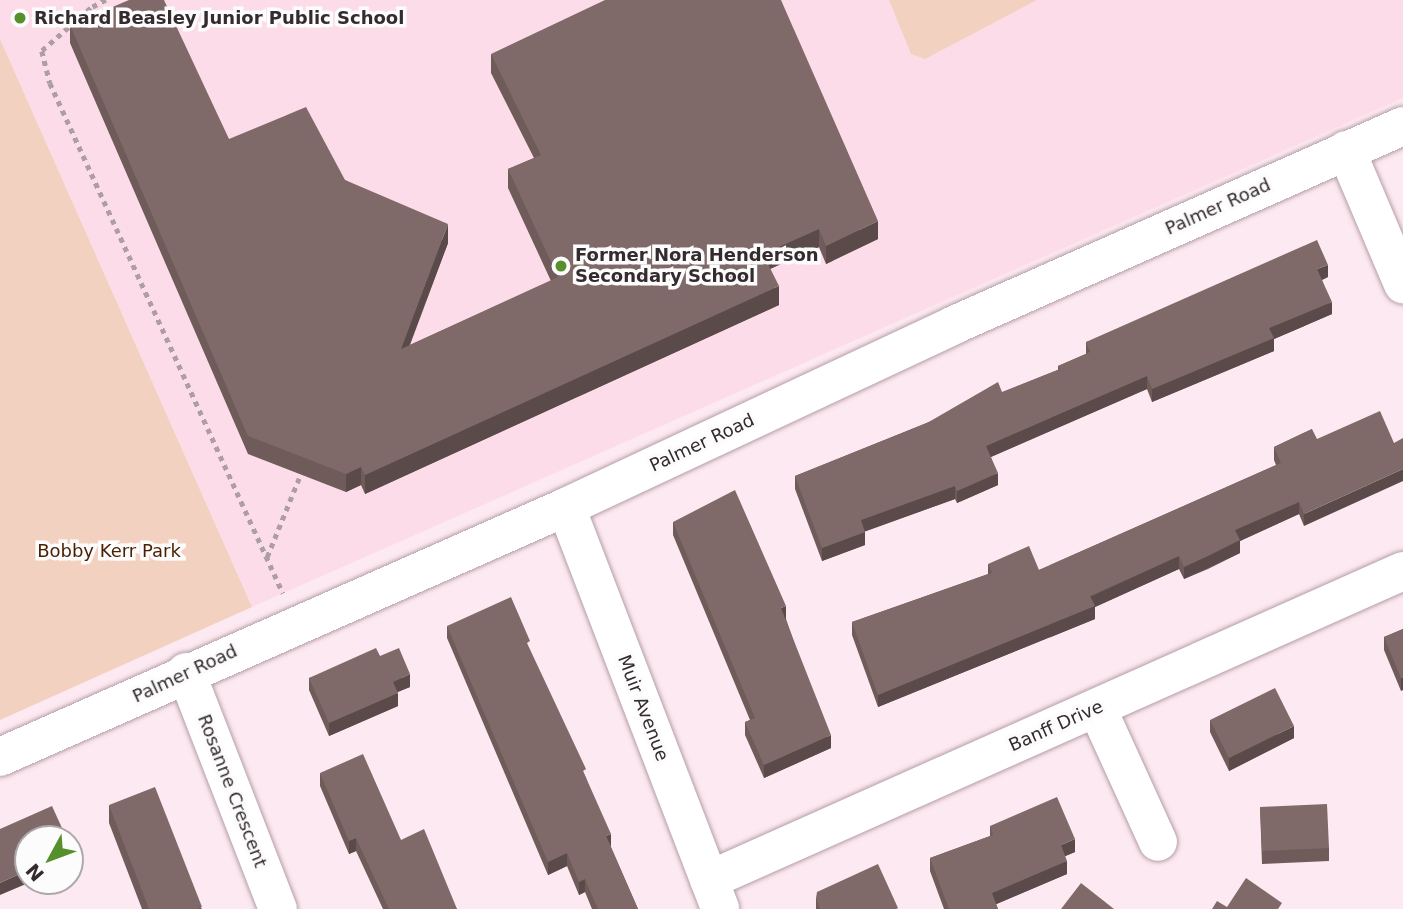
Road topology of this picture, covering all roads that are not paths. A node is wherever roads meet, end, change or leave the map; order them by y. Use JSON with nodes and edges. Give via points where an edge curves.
{"nodes":[{"id":1,"x":1403,"y":126,"type":"edge"},
{"id":2,"x":1346,"y":150,"type":"junction"},
{"id":3,"x":1403,"y":284,"type":"edge"},
{"id":4,"x":566,"y":507,"type":"junction"},
{"id":5,"x":1403,"y":571,"type":"edge"},
{"id":6,"x":186,"y":672,"type":"junction"},
{"id":7,"x":1097,"y":708,"type":"junction"},
{"id":8,"x":0,"y":757,"type":"edge"},
{"id":9,"x":1158,"y":842,"type":"dead end"},
{"id":10,"x":715,"y":895,"type":"edge"},
{"id":11,"x":278,"y":909,"type":"edge"}],
"edges":[{"from":1,"to":2,"type":"street","name":"Palmer Road"},
{"from":2,"to":3,"type":"street"},
{"from":2,"to":4,"type":"street","name":"Palmer Road","via":[[966,319]]},
{"from":4,"to":6,"type":"street","name":"Palmer Road"},
{"from":4,"to":10,"type":"street","name":"Muir Avenue"},
{"from":5,"to":7,"type":"street","name":"Banff Drive"},
{"from":6,"to":8,"type":"street","name":"Palmer Road"},
{"from":6,"to":11,"type":"street","name":"Rosanne Crescent"},
{"from":7,"to":9,"type":"street"},
{"from":7,"to":10,"type":"street","name":"Banff Drive"}]}
